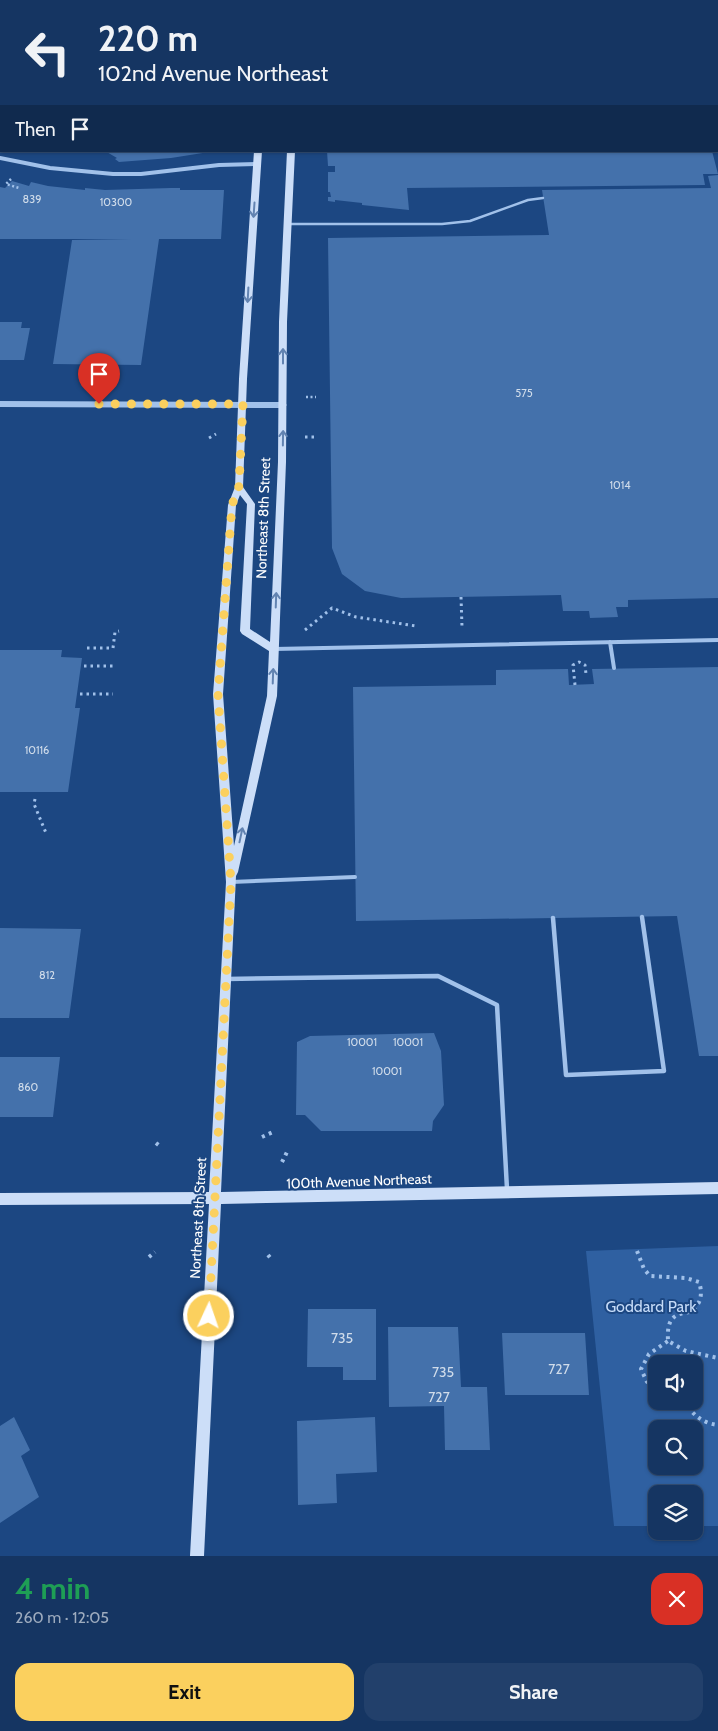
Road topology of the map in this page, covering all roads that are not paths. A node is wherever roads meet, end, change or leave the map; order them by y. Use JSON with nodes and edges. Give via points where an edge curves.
{"nodes":[{"id":1,"x":258,"y":152,"type":"edge"},
{"id":2,"x":291,"y":152,"type":"edge"},
{"id":3,"x":0,"y":158,"type":"edge"},
{"id":4,"x":257,"y":164,"type":"junction"},
{"id":5,"x":543,"y":198,"type":"dead end"},
{"id":6,"x":288,"y":224,"type":"junction"},
{"id":7,"x":0,"y":404,"type":"edge"},
{"id":8,"x":243,"y":404,"type":"junction"},
{"id":9,"x":283,"y":405,"type":"junction"},
{"id":10,"x":239,"y":486,"type":"junction"},
{"id":11,"x":718,"y":640,"type":"edge"},
{"id":12,"x":610,"y":642,"type":"junction"},
{"id":13,"x":274,"y":649,"type":"junction"},
{"id":14,"x":614,"y":668,"type":"dead end"},
{"id":15,"x":356,"y":877,"type":"dead end"},
{"id":16,"x":231,"y":882,"type":"junction"},
{"id":17,"x":642,"y":917,"type":"dead end"},
{"id":18,"x":553,"y":918,"type":"dead end"},
{"id":19,"x":226,"y":979,"type":"junction"},
{"id":20,"x":718,"y":1188,"type":"edge"},
{"id":21,"x":507,"y":1192,"type":"junction"},
{"id":22,"x":0,"y":1199,"type":"edge"},
{"id":23,"x":215,"y":1199,"type":"junction"},
{"id":24,"x":197,"y":1556,"type":"edge"}],
"edges":[{"from":1,"to":4,"type":"main road","name":"Northeast 8th Street"},
{"from":2,"to":6,"type":"main road","name":"Northeast 8th Street"},
{"from":3,"to":4,"type":"street","via":[[50,168],[113,174]]},
{"from":4,"to":8,"type":"main road","name":"Northeast 8th Street","one_way":true},
{"from":5,"to":6,"type":"lane","via":[[528,200],[470,221],[442,224]]},
{"from":9,"to":6,"type":"main road","name":"Northeast 8th Street","one_way":true},
{"from":7,"to":8,"type":"street"},
{"from":8,"to":9,"type":"street"},
{"from":8,"to":10,"type":"main road","name":"Northeast 8th Street"},
{"from":13,"to":9,"type":"main road","name":"Northeast 8th Street","one_way":true},
{"from":10,"to":13,"type":"main road","via":[[251,504],[245,631]]},
{"from":10,"to":16,"type":"main road","name":"Northeast 8th Street","via":[[232,505],[218,694]]},
{"from":11,"to":12,"type":"lane"},
{"from":12,"to":13,"type":"lane"},
{"from":12,"to":14,"type":"lane"},
{"from":16,"to":13,"type":"main road","name":"Northeast 8th Street","one_way":true,"via":[[272,696]]},
{"from":15,"to":16,"type":"lane"},
{"from":16,"to":19,"type":"main road","name":"Northeast 8th Street"},
{"from":17,"to":18,"type":"lane","via":[[664,1072],[566,1075]]},
{"from":19,"to":21,"type":"lane","via":[[438,976],[497,1005]]},
{"from":19,"to":23,"type":"main road","name":"Northeast 8th Street"},
{"from":20,"to":21,"type":"main road","name":"100th Avenue Northeast"},
{"from":21,"to":23,"type":"main road","name":"100th Avenue Northeast"},
{"from":22,"to":23,"type":"main road","name":"100th Avenue Northeast"},
{"from":23,"to":24,"type":"main road","name":"Northeast 8th Street"}]}
